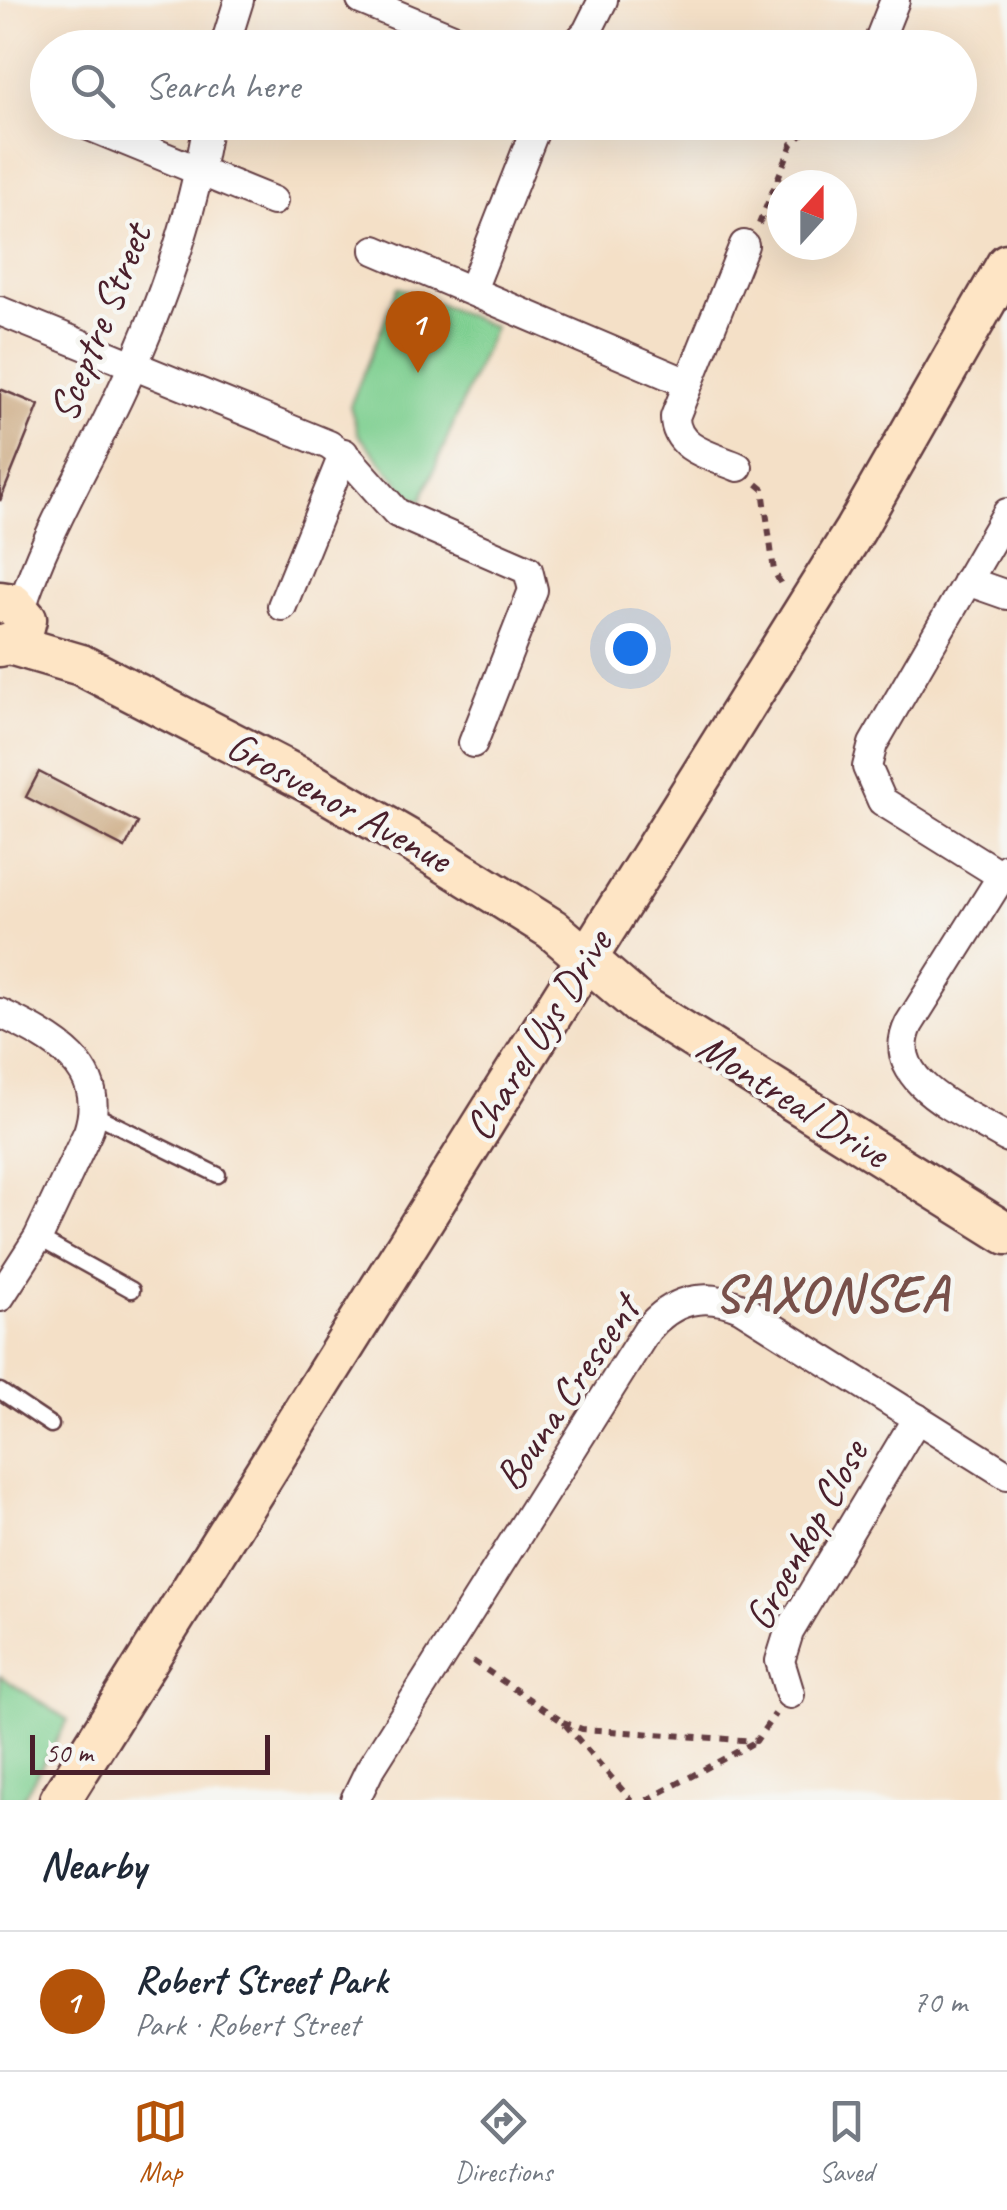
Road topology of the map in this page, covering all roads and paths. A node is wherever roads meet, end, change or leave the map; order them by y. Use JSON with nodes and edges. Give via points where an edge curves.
{"nodes":[{"id":1,"x":240,"y":0,"type":"edge"},
{"id":2,"x":361,"y":0,"type":"edge"},
{"id":3,"x":603,"y":0,"type":"edge"},
{"id":4,"x":896,"y":0,"type":"edge"},
{"id":5,"x":230,"y":30,"type":"edge"},
{"id":6,"x":434,"y":30,"type":"edge"},
{"id":7,"x":588,"y":30,"type":"edge"},
{"id":8,"x":884,"y":30,"type":"edge"},
{"id":9,"x":124,"y":140,"type":"edge"},
{"id":10,"x":205,"y":140,"type":"edge"},
{"id":11,"x":531,"y":140,"type":"edge"},
{"id":12,"x":796,"y":140,"type":"edge"},
{"id":13,"x":200,"y":171,"type":"junction"},
{"id":14,"x":273,"y":201,"type":"dead end"},
{"id":15,"x":744,"y":245,"type":"joint"},
{"id":16,"x":376,"y":250,"type":"dead end"},
{"id":17,"x":1007,"y":264,"type":"edge"},
{"id":18,"x":472,"y":290,"type":"junction"},
{"id":19,"x":0,"y":310,"type":"edge"},
{"id":20,"x":132,"y":365,"type":"junction"},
{"id":21,"x":688,"y":383,"type":"junction"},
{"id":22,"x":344,"y":454,"type":"junction"},
{"id":23,"x":738,"y":467,"type":"joint"},
{"id":24,"x":1007,"y":513,"type":"edge"},
{"id":25,"x":967,"y":582,"type":"junction"},
{"id":26,"x":1007,"y":595,"type":"edge"},
{"id":27,"x":282,"y":606,"type":"dead end"},
{"id":28,"x":800,"y":617,"type":"junction"},
{"id":29,"x":8,"y":627,"type":"edge"},
{"id":30,"x":472,"y":742,"type":"dead end"},
{"id":31,"x":1005,"y":874,"type":"edge"},
{"id":32,"x":587,"y":956,"type":"junction"},
{"id":33,"x":0,"y":1013,"type":"edge"},
{"id":34,"x":92,"y":1114,"type":"junction"},
{"id":35,"x":1007,"y":1138,"type":"edge"},
{"id":36,"x":218,"y":1174,"type":"dead end"},
{"id":37,"x":1007,"y":1234,"type":"edge"},
{"id":38,"x":38,"y":1238,"type":"junction"},
{"id":39,"x":132,"y":1290,"type":"dead end"},
{"id":40,"x":0,"y":1297,"type":"edge"},
{"id":41,"x":0,"y":1391,"type":"edge"},
{"id":42,"x":917,"y":1418,"type":"junction"},
{"id":43,"x":51,"y":1425,"type":"dead end"},
{"id":44,"x":1007,"y":1475,"type":"edge"},
{"id":45,"x":451,"y":1647,"type":"junction"},
{"id":46,"x":790,"y":1694,"type":"joint"},
{"id":47,"x":563,"y":1722,"type":"junction"},
{"id":48,"x":756,"y":1741,"type":"junction"},
{"id":49,"x":60,"y":1800,"type":"edge"},
{"id":50,"x":356,"y":1800,"type":"edge"},
{"id":51,"x":631,"y":1800,"type":"edge"},
{"id":52,"x":647,"y":1800,"type":"edge"}],
"edges":[{"from":1,"to":5,"type":"street"},
{"from":2,"to":6,"type":"street"},
{"from":3,"to":7,"type":"street"},
{"from":4,"to":8,"type":"street"},
{"from":9,"to":13,"type":"street"},
{"from":10,"to":13,"type":"street","name":"Sceptre Street"},
{"from":11,"to":18,"type":"street"},
{"from":12,"to":15,"type":"path"},
{"from":13,"to":14,"type":"street"},
{"from":13,"to":20,"type":"street","name":"Sceptre Street"},
{"from":15,"to":21,"type":"street"},
{"from":16,"to":18,"type":"street"},
{"from":17,"to":28,"type":"main road","name":"Charel Uys Drive"},
{"from":18,"to":21,"type":"street"},
{"from":19,"to":20,"type":"street"},
{"from":20,"to":22,"type":"street"},
{"from":20,"to":29,"type":"street","name":"Sceptre Street"},
{"from":21,"to":23,"type":"street","via":[[675,417],[678,434],[688,446]]},
{"from":22,"to":27,"type":"street"},
{"from":22,"to":30,"type":"street","via":[[397,512],[533,576]]},
{"from":23,"to":28,"type":"path","via":[[763,489],[774,571]]},
{"from":24,"to":25,"type":"street"},
{"from":25,"to":26,"type":"street"},
{"from":25,"to":31,"type":"street","via":[[873,744],[867,767],[882,801]]},
{"from":28,"to":32,"type":"main road","name":"Charel Uys Drive"},
{"from":29,"to":32,"type":"main road","name":"Grosvenor Avenue","via":[[314,785]]},
{"from":31,"to":35,"type":"street","via":[[902,1044],[905,1064],[920,1084]]},
{"from":32,"to":37,"type":"main road","name":"Montreal Drive","via":[[639,1004]]},
{"from":32,"to":49,"type":"main road","name":"Charel Uys Drive"},
{"from":33,"to":34,"type":"street","via":[[68,1050],[88,1079]]},
{"from":34,"to":36,"type":"lane"},
{"from":34,"to":38,"type":"street"},
{"from":38,"to":39,"type":"lane"},
{"from":38,"to":40,"type":"street"},
{"from":41,"to":43,"type":"lane"},
{"from":42,"to":44,"type":"street","name":"Bouna Crescent"},
{"from":42,"to":45,"type":"street","name":"Bouna Crescent","via":[[740,1307],[700,1298],[671,1307],[648,1330]]},
{"from":42,"to":46,"type":"street","name":"Groenkop Close","via":[[789,1632],[780,1661]]},
{"from":45,"to":47,"type":"path"},
{"from":45,"to":50,"type":"street","name":"Bouna Crescent"},
{"from":46,"to":48,"type":"path"},
{"from":47,"to":48,"type":"path","via":[[582,1730]]},
{"from":47,"to":51,"type":"path"},
{"from":48,"to":52,"type":"path"}]}
